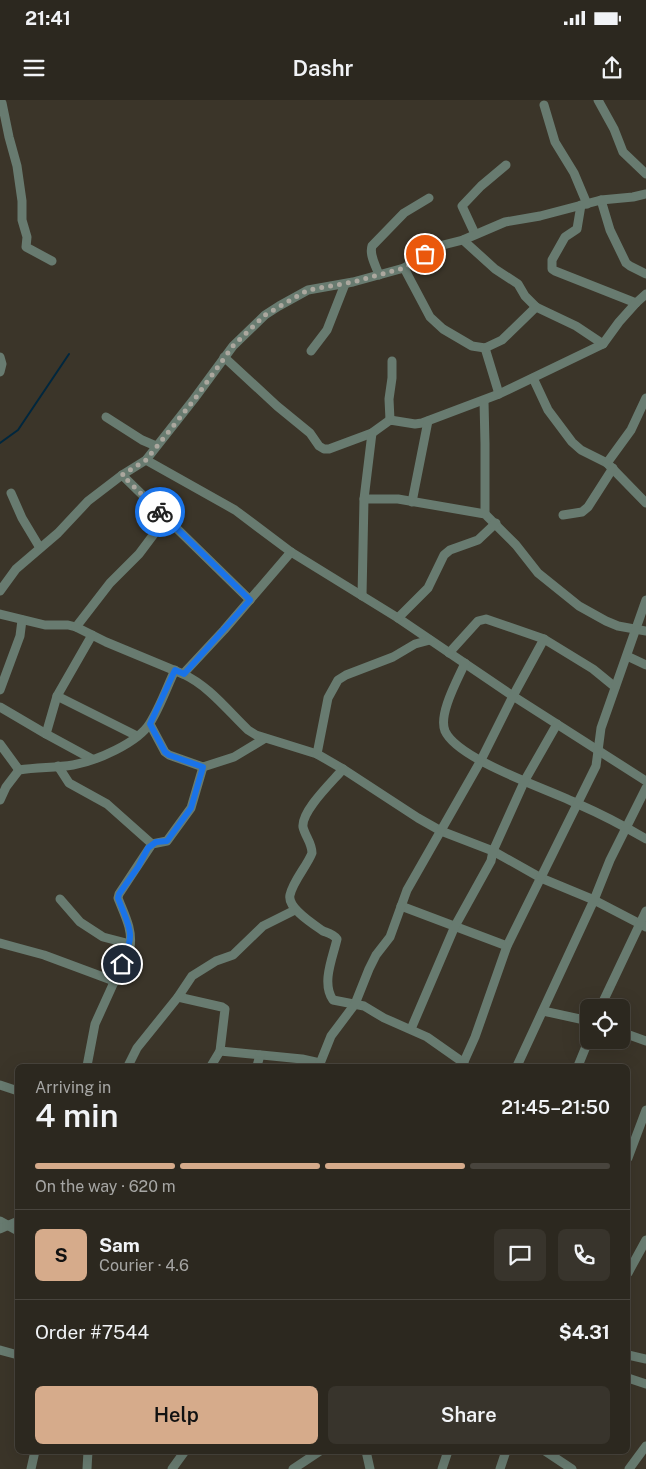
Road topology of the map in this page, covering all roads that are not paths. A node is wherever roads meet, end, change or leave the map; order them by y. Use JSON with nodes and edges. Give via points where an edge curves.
{"nodes":[{"id":1,"x":598,"y":100,"type":"edge"},
{"id":2,"x":4,"y":102,"type":"edge"},
{"id":3,"x":544,"y":105,"type":"dead end"},
{"id":4,"x":506,"y":164,"type":"dead end"},
{"id":5,"x":646,"y":174,"type":"edge"},
{"id":6,"x":646,"y":194,"type":"edge"},
{"id":7,"x":429,"y":198,"type":"dead end"},
{"id":8,"x":601,"y":200,"type":"junction"},
{"id":9,"x":584,"y":204,"type":"junction"},
{"id":10,"x":475,"y":234,"type":"junction"},
{"id":11,"x":463,"y":240,"type":"junction"},
{"id":12,"x":52,"y":261,"type":"dead end"},
{"id":13,"x":404,"y":268,"type":"junction"},
{"id":14,"x":646,"y":274,"type":"edge"},
{"id":15,"x":379,"y":275,"type":"junction"},
{"id":16,"x":345,"y":284,"type":"junction"},
{"id":17,"x":646,"y":294,"type":"edge"},
{"id":18,"x":636,"y":303,"type":"junction"},
{"id":19,"x":536,"y":307,"type":"junction"},
{"id":20,"x":603,"y":344,"type":"junction"},
{"id":21,"x":486,"y":348,"type":"junction"},
{"id":22,"x":311,"y":351,"type":"dead end"},
{"id":23,"x":0,"y":358,"type":"edge"},
{"id":24,"x":224,"y":358,"type":"junction"},
{"id":25,"x":392,"y":361,"type":"dead end"},
{"id":26,"x":0,"y":372,"type":"edge"},
{"id":27,"x":533,"y":378,"type":"junction"},
{"id":28,"x":499,"y":394,"type":"junction"},
{"id":29,"x":646,"y":398,"type":"edge"},
{"id":30,"x":484,"y":401,"type":"junction"},
{"id":31,"x":106,"y":417,"type":"dead end"},
{"id":32,"x":390,"y":420,"type":"junction"},
{"id":33,"x":428,"y":421,"type":"junction"},
{"id":34,"x":372,"y":433,"type":"junction"},
{"id":35,"x":156,"y":446,"type":"junction"},
{"id":36,"x":146,"y":460,"type":"junction"},
{"id":37,"x":610,"y":465,"type":"junction"},
{"id":38,"x":122,"y":475,"type":"junction"},
{"id":39,"x":11,"y":493,"type":"dead end"},
{"id":40,"x":364,"y":499,"type":"junction"},
{"id":41,"x":412,"y":502,"type":"junction"},
{"id":42,"x":646,"y":502,"type":"edge"},
{"id":43,"x":485,"y":514,"type":"junction"},
{"id":44,"x":563,"y":515,"type":"dead end"},
{"id":45,"x":166,"y":518,"type":"junction"},
{"id":46,"x":496,"y":523,"type":"junction"},
{"id":47,"x":40,"y":548,"type":"junction"},
{"id":48,"x":291,"y":552,"type":"junction"},
{"id":49,"x":0,"y":591,"type":"edge"},
{"id":50,"x":362,"y":596,"type":"junction"},
{"id":51,"x":250,"y":600,"type":"junction"},
{"id":52,"x":646,"y":600,"type":"edge"},
{"id":53,"x":0,"y":614,"type":"edge"},
{"id":54,"x":398,"y":618,"type":"junction"},
{"id":55,"x":22,"y":620,"type":"junction"},
{"id":56,"x":76,"y":627,"type":"junction"},
{"id":57,"x":642,"y":630,"type":"edge"},
{"id":58,"x":92,"y":634,"type":"junction"},
{"id":59,"x":544,"y":639,"type":"junction"},
{"id":60,"x":430,"y":640,"type":"junction"},
{"id":61,"x":449,"y":653,"type":"junction"},
{"id":62,"x":627,"y":656,"type":"junction"},
{"id":63,"x":465,"y":663,"type":"junction"},
{"id":64,"x":646,"y":665,"type":"edge"},
{"id":65,"x":179,"y":672,"type":"junction"},
{"id":66,"x":615,"y":687,"type":"junction"},
{"id":67,"x":0,"y":690,"type":"edge"},
{"id":68,"x":57,"y":696,"type":"junction"},
{"id":69,"x":513,"y":696,"type":"junction"},
{"id":70,"x":0,"y":706,"type":"edge"},
{"id":71,"x":150,"y":724,"type":"junction"},
{"id":72,"x":557,"y":724,"type":"junction"},
{"id":73,"x":46,"y":734,"type":"junction"},
{"id":74,"x":138,"y":736,"type":"junction"},
{"id":75,"x":264,"y":739,"type":"junction"},
{"id":76,"x":0,"y":744,"type":"edge"},
{"id":77,"x":597,"y":750,"type":"junction"},
{"id":78,"x":317,"y":754,"type":"junction"},
{"id":79,"x":92,"y":759,"type":"junction"},
{"id":80,"x":480,"y":762,"type":"junction"},
{"id":81,"x":58,"y":766,"type":"junction"},
{"id":82,"x":203,"y":767,"type":"junction"},
{"id":83,"x":343,"y":769,"type":"junction"},
{"id":84,"x":19,"y":770,"type":"junction"},
{"id":85,"x":524,"y":780,"type":"junction"},
{"id":86,"x":646,"y":781,"type":"edge"},
{"id":87,"x":646,"y":788,"type":"edge"},
{"id":88,"x":0,"y":800,"type":"edge"},
{"id":89,"x":578,"y":803,"type":"junction"},
{"id":90,"x":627,"y":828,"type":"junction"},
{"id":91,"x":441,"y":831,"type":"junction"},
{"id":92,"x":646,"y":839,"type":"edge"},
{"id":93,"x":152,"y":844,"type":"junction"},
{"id":94,"x":493,"y":851,"type":"junction"},
{"id":95,"x":541,"y":878,"type":"junction"},
{"id":96,"x":60,"y":899,"type":"dead end"},
{"id":97,"x":594,"y":900,"type":"junction"},
{"id":98,"x":401,"y":906,"type":"junction"},
{"id":99,"x":295,"y":910,"type":"junction"},
{"id":100,"x":646,"y":911,"type":"edge"},
{"id":101,"x":455,"y":926,"type":"junction"},
{"id":102,"x":643,"y":926,"type":"edge"},
{"id":103,"x":0,"y":943,"type":"edge"},
{"id":104,"x":130,"y":944,"type":"junction"},
{"id":105,"x":507,"y":946,"type":"junction"},
{"id":106,"x":114,"y":981,"type":"junction"},
{"id":107,"x":178,"y":997,"type":"junction"},
{"id":108,"x":605,"y":999,"type":"edge"},
{"id":109,"x":355,"y":1004,"type":"junction"},
{"id":110,"x":542,"y":1011,"type":"junction"},
{"id":111,"x":580,"y":1019,"type":"edge"},
{"id":112,"x":411,"y":1029,"type":"junction"},
{"id":113,"x":630,"y":1035,"type":"edge"},
{"id":114,"x":646,"y":1041,"type":"edge"},
{"id":115,"x":585,"y":1049,"type":"edge"},
{"id":116,"x":220,"y":1051,"type":"junction"},
{"id":117,"x":260,"y":1055,"type":"junction"},
{"id":118,"x":87,"y":1064,"type":"edge"},
{"id":119,"x":129,"y":1064,"type":"edge"},
{"id":120,"x":212,"y":1064,"type":"edge"},
{"id":121,"x":258,"y":1064,"type":"edge"},
{"id":122,"x":319,"y":1064,"type":"edge"},
{"id":123,"x":463,"y":1064,"type":"edge"},
{"id":124,"x":518,"y":1064,"type":"edge"},
{"id":125,"x":579,"y":1064,"type":"edge"},
{"id":126,"x":0,"y":1085,"type":"edge"},
{"id":127,"x":15,"y":1090,"type":"edge"},
{"id":128,"x":646,"y":1110,"type":"edge"},
{"id":129,"x":630,"y":1153,"type":"edge"},
{"id":130,"x":15,"y":1222,"type":"edge"},
{"id":131,"x":2,"y":1225,"type":"edge"},
{"id":132,"x":15,"y":1230,"type":"edge"},
{"id":133,"x":646,"y":1240,"type":"edge"},
{"id":134,"x":630,"y":1269,"type":"edge"},
{"id":135,"x":0,"y":1350,"type":"edge"},
{"id":136,"x":15,"y":1354,"type":"edge"},
{"id":137,"x":630,"y":1355,"type":"edge"},
{"id":138,"x":646,"y":1358,"type":"edge"},
{"id":139,"x":630,"y":1379,"type":"edge"},
{"id":140,"x":646,"y":1384,"type":"edge"},
{"id":141,"x":646,"y":1446,"type":"edge"},
{"id":142,"x":34,"y":1454,"type":"edge"},
{"id":143,"x":88,"y":1454,"type":"edge"},
{"id":144,"x":183,"y":1454,"type":"edge"},
{"id":145,"x":315,"y":1454,"type":"edge"},
{"id":146,"x":367,"y":1454,"type":"edge"},
{"id":147,"x":447,"y":1454,"type":"edge"},
{"id":148,"x":505,"y":1454,"type":"edge"},
{"id":149,"x":550,"y":1454,"type":"edge"},
{"id":150,"x":30,"y":1469,"type":"edge"},
{"id":151,"x":87,"y":1469,"type":"edge"},
{"id":152,"x":172,"y":1469,"type":"edge"},
{"id":153,"x":293,"y":1469,"type":"edge"},
{"id":154,"x":370,"y":1469,"type":"edge"},
{"id":155,"x":442,"y":1469,"type":"edge"},
{"id":156,"x":500,"y":1469,"type":"edge"},
{"id":157,"x":572,"y":1469,"type":"edge"},
{"id":158,"x":629,"y":1469,"type":"edge"}],
"edges":[{"from":1,"to":5,"type":"street","via":[[623,152]]},
{"from":2,"to":12,"type":"street","via":[[8,137],[18,166],[26,247]]},
{"from":3,"to":9,"type":"street","via":[[558,149],[574,173]]},
{"from":4,"to":10,"type":"street","via":[[462,206]]},
{"from":6,"to":8,"type":"street"},
{"from":7,"to":15,"type":"street","via":[[404,213],[372,246]]},
{"from":8,"to":9,"type":"street"},
{"from":8,"to":14,"type":"street","via":[[610,230],[626,263]]},
{"from":9,"to":10,"type":"street","via":[[505,222]]},
{"from":9,"to":18,"type":"street","via":[[577,229],[566,237],[552,260],[552,269]]},
{"from":10,"to":11,"type":"street"},
{"from":11,"to":13,"type":"street","via":[[439,246]]},
{"from":11,"to":19,"type":"street","via":[[495,270],[518,284]]},
{"from":13,"to":15,"type":"street"},
{"from":13,"to":21,"type":"street","via":[[436,324],[472,346]]},
{"from":15,"to":16,"type":"street"},
{"from":16,"to":22,"type":"street","via":[[327,330]]},
{"from":16,"to":24,"type":"street","via":[[308,290],[279,306],[242,336]]},
{"from":17,"to":18,"type":"street"},
{"from":18,"to":20,"type":"street"},
{"from":19,"to":20,"type":"street","via":[[576,326]]},
{"from":19,"to":21,"type":"street","via":[[502,340]]},
{"from":20,"to":27,"type":"street"},
{"from":21,"to":28,"type":"street"},
{"from":23,"to":26,"type":"street"},
{"from":24,"to":34,"type":"street","via":[[324,449]]},
{"from":24,"to":35,"type":"street"},
{"from":25,"to":32,"type":"street"},
{"from":27,"to":28,"type":"street"},
{"from":27,"to":37,"type":"street","via":[[548,410],[572,442]]},
{"from":28,"to":30,"type":"street"},
{"from":29,"to":37,"type":"street"},
{"from":30,"to":33,"type":"street"},
{"from":30,"to":43,"type":"street"},
{"from":31,"to":35,"type":"street"},
{"from":32,"to":33,"type":"street","via":[[415,424]]},
{"from":32,"to":34,"type":"street"},
{"from":33,"to":41,"type":"street"},
{"from":34,"to":40,"type":"street"},
{"from":35,"to":36,"type":"street"},
{"from":36,"to":38,"type":"street"},
{"from":36,"to":48,"type":"street","via":[[235,510]]},
{"from":37,"to":42,"type":"street"},
{"from":37,"to":44,"type":"street","via":[[588,507],[582,512]]},
{"from":38,"to":45,"type":"street"},
{"from":38,"to":47,"type":"street"},
{"from":39,"to":47,"type":"street"},
{"from":40,"to":41,"type":"street","via":[[390,498]]},
{"from":40,"to":50,"type":"street"},
{"from":41,"to":43,"type":"street"},
{"from":43,"to":46,"type":"street"},
{"from":45,"to":51,"type":"street"},
{"from":45,"to":56,"type":"street"},
{"from":46,"to":54,"type":"street","via":[[478,540],[444,555],[428,588]]},
{"from":46,"to":57,"type":"street","via":[[538,573],[579,606],[618,626]]},
{"from":47,"to":49,"type":"street","via":[[16,569]]},
{"from":48,"to":50,"type":"street"},
{"from":48,"to":51,"type":"street"},
{"from":50,"to":54,"type":"street"},
{"from":51,"to":65,"type":"street"},
{"from":52,"to":57,"type":"street"},
{"from":53,"to":55,"type":"street"},
{"from":54,"to":60,"type":"street"},
{"from":55,"to":56,"type":"street"},
{"from":55,"to":67,"type":"street","via":[[20,636]]},
{"from":56,"to":58,"type":"street"},
{"from":57,"to":62,"type":"street"},
{"from":58,"to":65,"type":"street"},
{"from":58,"to":68,"type":"street"},
{"from":59,"to":61,"type":"street","via":[[486,619],[478,621]]},
{"from":59,"to":66,"type":"street","via":[[593,668]]},
{"from":59,"to":69,"type":"street"},
{"from":60,"to":61,"type":"street"},
{"from":60,"to":78,"type":"street","via":[[338,680],[328,698]]},
{"from":61,"to":63,"type":"street"},
{"from":62,"to":64,"type":"street"},
{"from":62,"to":66,"type":"street"},
{"from":63,"to":69,"type":"street"},
{"from":63,"to":80,"type":"street","via":[[447,705],[445,731],[452,741]]},
{"from":65,"to":71,"type":"street"},
{"from":65,"to":75,"type":"street","via":[[194,679],[248,730]]},
{"from":66,"to":77,"type":"street"},
{"from":68,"to":73,"type":"street"},
{"from":68,"to":74,"type":"street"},
{"from":69,"to":72,"type":"street"},
{"from":69,"to":80,"type":"street"},
{"from":70,"to":73,"type":"street"},
{"from":71,"to":74,"type":"street"},
{"from":71,"to":82,"type":"street","via":[[165,752]]},
{"from":72,"to":77,"type":"street"},
{"from":72,"to":85,"type":"street"},
{"from":73,"to":79,"type":"street"},
{"from":74,"to":79,"type":"street","via":[[116,750]]},
{"from":75,"to":78,"type":"street"},
{"from":75,"to":82,"type":"street","via":[[234,757]]},
{"from":76,"to":84,"type":"street"},
{"from":77,"to":86,"type":"street"},
{"from":77,"to":89,"type":"street","via":[[596,766]]},
{"from":78,"to":83,"type":"street"},
{"from":79,"to":81,"type":"street"},
{"from":80,"to":85,"type":"street"},
{"from":80,"to":91,"type":"street"},
{"from":81,"to":84,"type":"street"},
{"from":81,"to":93,"type":"street","via":[[69,783],[107,804]]},
{"from":82,"to":93,"type":"street","via":[[191,808],[167,841]]},
{"from":83,"to":91,"type":"street"},
{"from":83,"to":99,"type":"street","via":[[304,818],[312,853],[290,893]]},
{"from":84,"to":88,"type":"street"},
{"from":85,"to":89,"type":"street"},
{"from":85,"to":94,"type":"street"},
{"from":87,"to":90,"type":"street"},
{"from":89,"to":90,"type":"street"},
{"from":89,"to":95,"type":"street"},
{"from":90,"to":92,"type":"street"},
{"from":90,"to":97,"type":"street"},
{"from":91,"to":94,"type":"street"},
{"from":91,"to":98,"type":"street"},
{"from":93,"to":104,"type":"street","via":[[118,898],[131,932]]},
{"from":94,"to":95,"type":"street"},
{"from":94,"to":101,"type":"street"},
{"from":95,"to":97,"type":"street"},
{"from":95,"to":105,"type":"street"},
{"from":96,"to":104,"type":"street","via":[[80,922],[103,937]]},
{"from":97,"to":102,"type":"street"},
{"from":97,"to":110,"type":"street"},
{"from":98,"to":101,"type":"street"},
{"from":98,"to":109,"type":"street","via":[[390,937],[372,962]]},
{"from":99,"to":107,"type":"street","via":[[263,926],[233,955],[192,976]]},
{"from":99,"to":109,"type":"street","via":[[337,939],[328,975],[331,998]]},
{"from":100,"to":102,"type":"street"},
{"from":101,"to":105,"type":"street"},
{"from":101,"to":112,"type":"street"},
{"from":102,"to":108,"type":"street"},
{"from":103,"to":106,"type":"street","via":[[44,955]]},
{"from":104,"to":106,"type":"street"},
{"from":105,"to":123,"type":"street"},
{"from":106,"to":118,"type":"street","via":[[95,1024]]},
{"from":107,"to":116,"type":"street","via":[[225,1009]]},
{"from":107,"to":119,"type":"street","via":[[137,1048]]},
{"from":109,"to":112,"type":"street"},
{"from":109,"to":122,"type":"street","via":[[331,1036]]},
{"from":110,"to":111,"type":"street"},
{"from":110,"to":124,"type":"street"},
{"from":112,"to":123,"type":"street"},
{"from":113,"to":114,"type":"street"},
{"from":115,"to":125,"type":"street"},
{"from":116,"to":117,"type":"street"},
{"from":116,"to":120,"type":"street"},
{"from":117,"to":121,"type":"street"},
{"from":117,"to":122,"type":"street"},
{"from":126,"to":127,"type":"street"},
{"from":128,"to":129,"type":"street"},
{"from":130,"to":131,"type":"street"},
{"from":131,"to":132,"type":"street"},
{"from":133,"to":134,"type":"street"},
{"from":135,"to":136,"type":"street"},
{"from":137,"to":138,"type":"street"},
{"from":139,"to":140,"type":"street"},
{"from":141,"to":158,"type":"street"},
{"from":142,"to":150,"type":"street"},
{"from":143,"to":151,"type":"street"},
{"from":144,"to":152,"type":"street"},
{"from":145,"to":153,"type":"street"},
{"from":146,"to":154,"type":"street"},
{"from":147,"to":155,"type":"street"},
{"from":148,"to":156,"type":"street"},
{"from":149,"to":157,"type":"street"}]}
